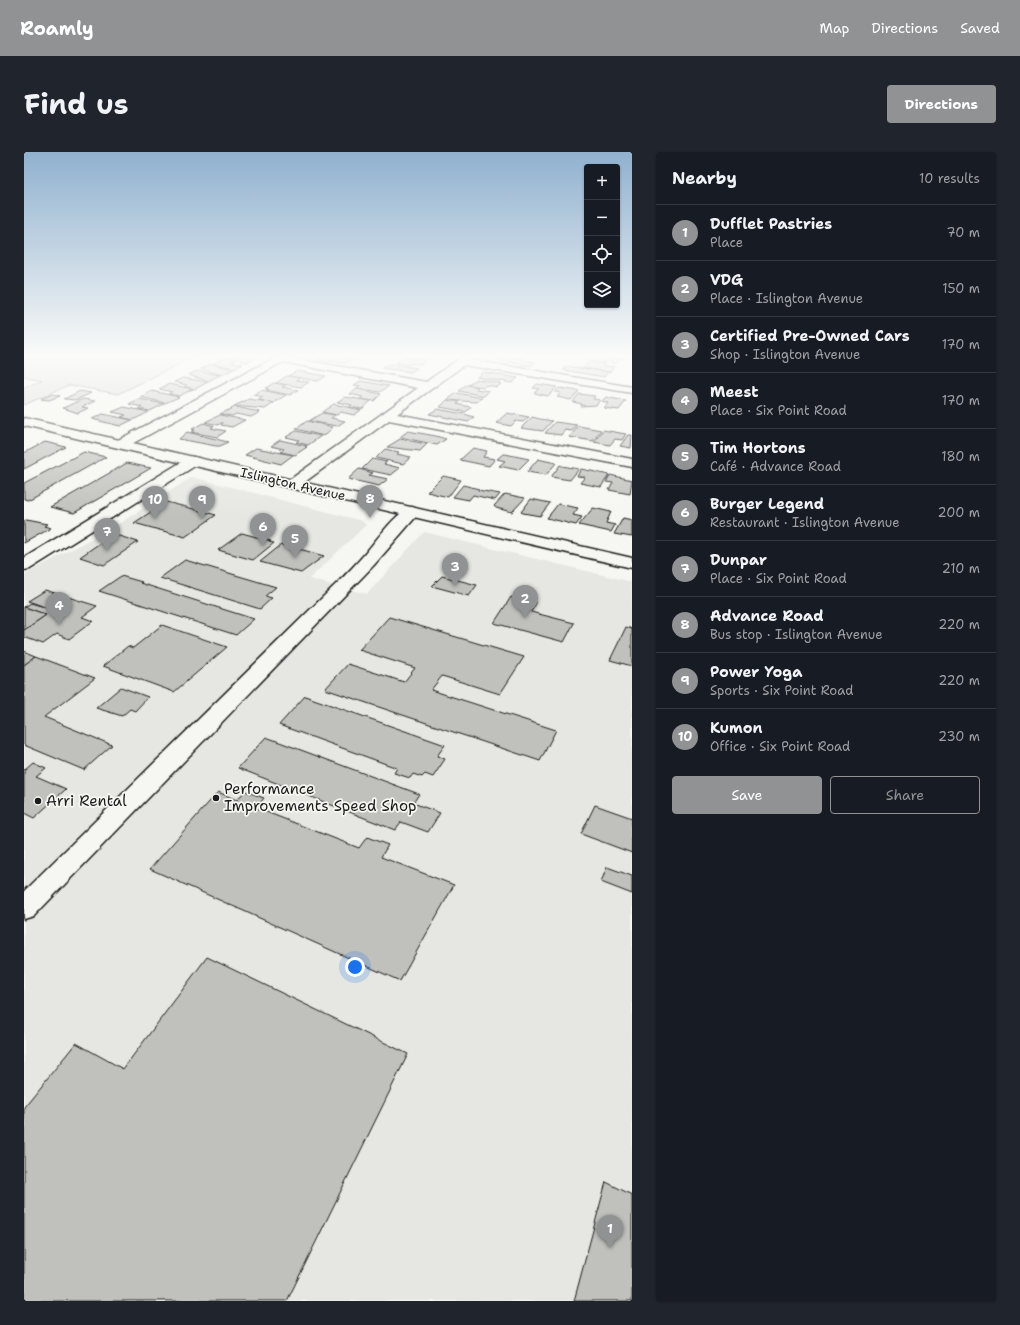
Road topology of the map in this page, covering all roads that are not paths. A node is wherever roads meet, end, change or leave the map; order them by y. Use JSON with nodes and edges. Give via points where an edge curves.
{"nodes":[{"id":1,"x":188,"y":409,"type":"edge"},
{"id":2,"x":397,"y":409,"type":"edge"},
{"id":3,"x":387,"y":416,"type":"junction"},
{"id":4,"x":24,"y":422,"type":"edge"},
{"id":5,"x":121,"y":444,"type":"junction"},
{"id":6,"x":193,"y":461,"type":"junction"},
{"id":7,"x":632,"y":463,"type":"edge"},
{"id":8,"x":293,"y":484,"type":"junction"},
{"id":9,"x":412,"y":512,"type":"junction"},
{"id":10,"x":632,"y":563,"type":"edge"},
{"id":11,"x":24,"y":565,"type":"edge"},
{"id":12,"x":24,"y":908,"type":"edge"}],
"edges":[{"from":1,"to":5,"type":"street"},
{"from":2,"to":3,"type":"street"},
{"from":3,"to":7,"type":"street"},
{"from":3,"to":8,"type":"street"},
{"from":4,"to":5,"type":"street","name":"Islington Avenue"},
{"from":5,"to":6,"type":"street","name":"Islington Avenue"},
{"from":6,"to":8,"type":"street","name":"Islington Avenue"},
{"from":6,"to":11,"type":"street"},
{"from":8,"to":9,"type":"street","name":"Islington Avenue"},
{"from":9,"to":10,"type":"street","name":"Islington Avenue"},
{"from":9,"to":12,"type":"street","via":[[332,598]]}]}
